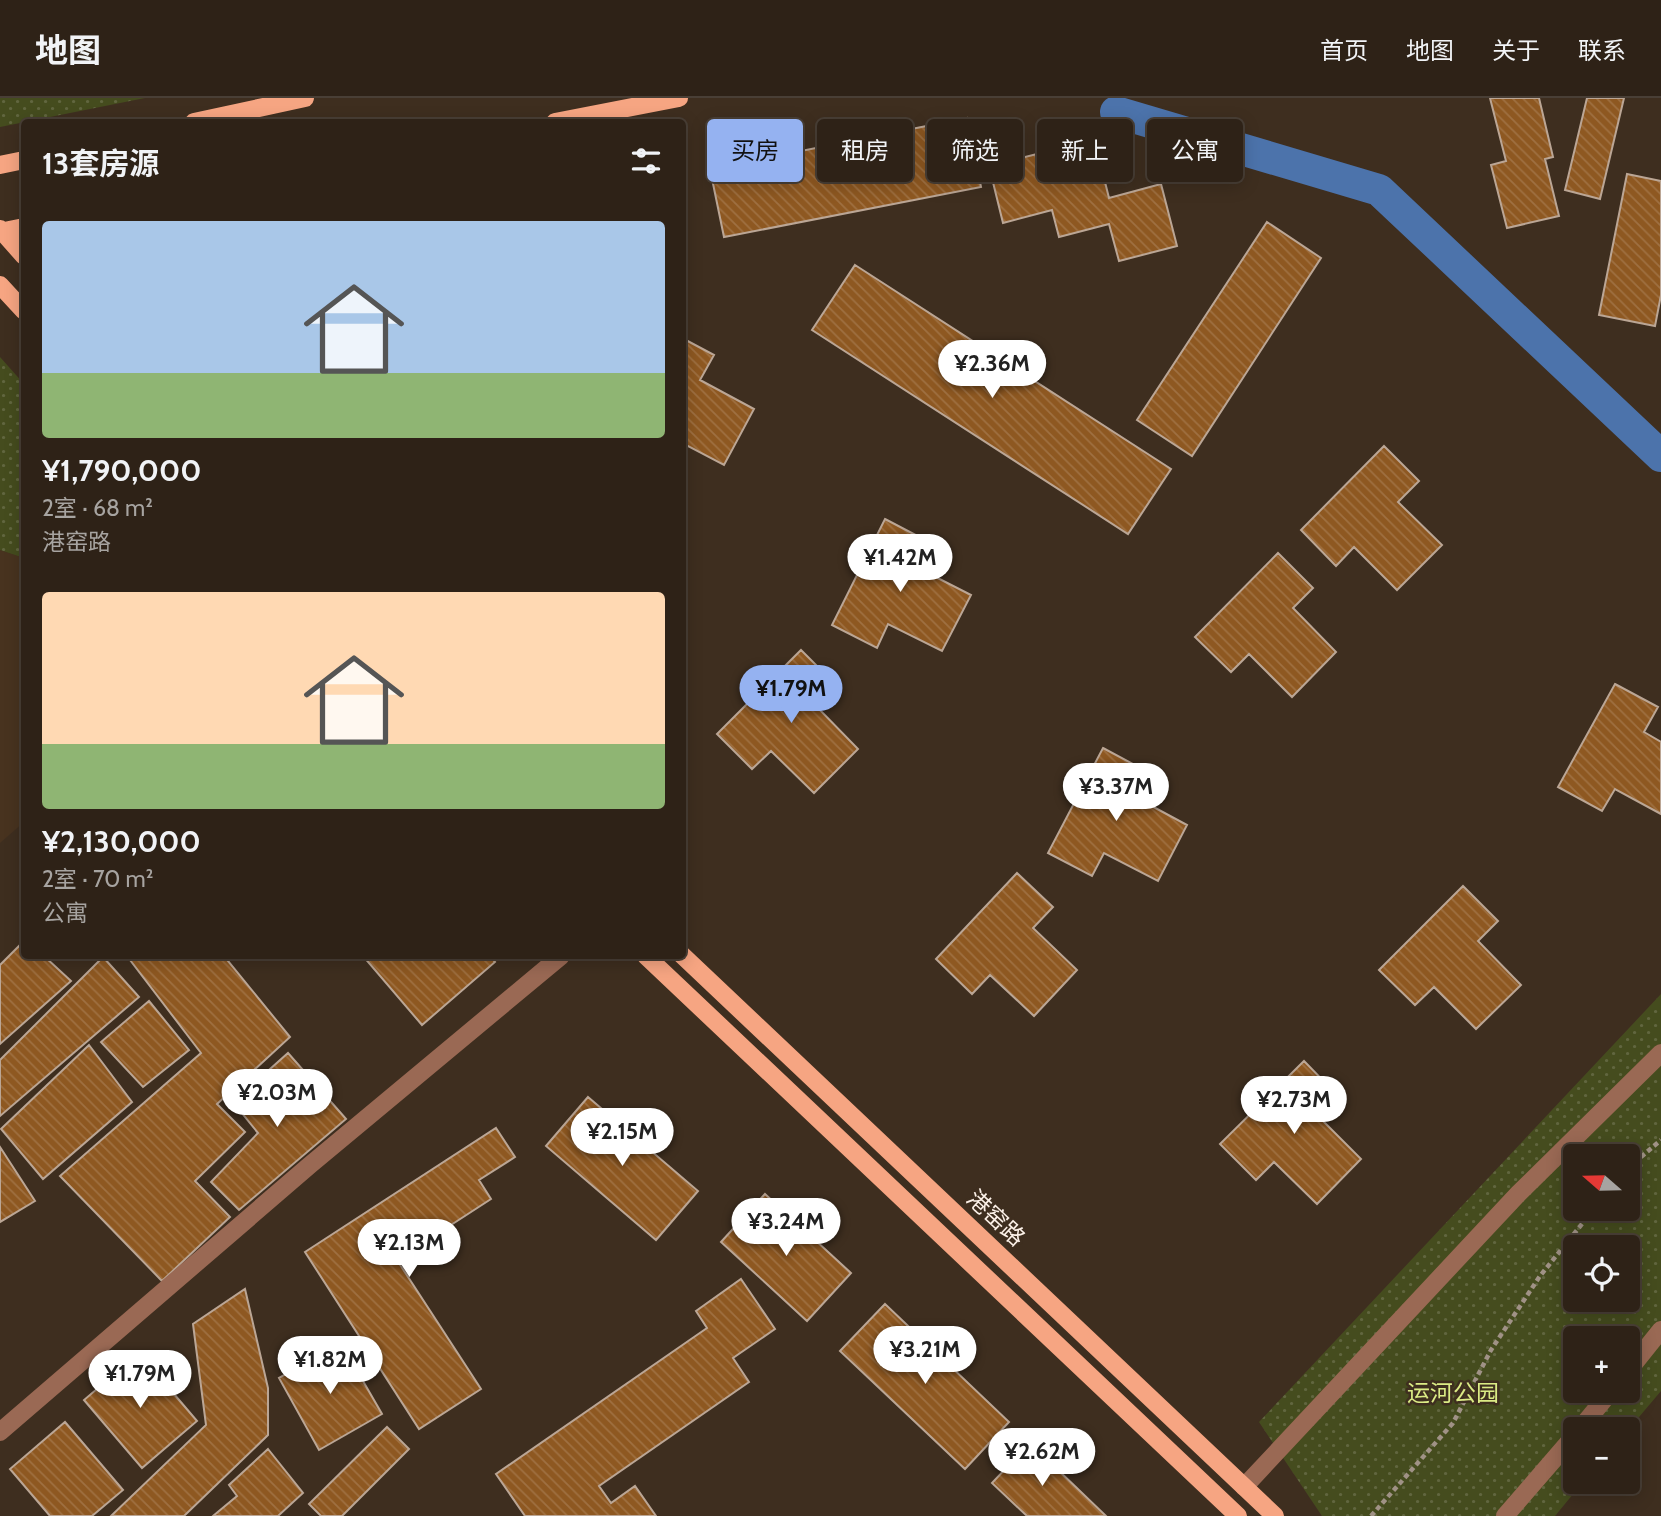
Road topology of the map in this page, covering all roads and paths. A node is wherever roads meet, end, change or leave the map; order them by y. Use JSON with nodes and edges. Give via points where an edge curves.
{"nodes":[{"id":1,"x":305,"y":98,"type":"edge"},
{"id":2,"x":679,"y":98,"type":"edge"},
{"id":3,"x":208,"y":119,"type":"edge"},
{"id":4,"x":570,"y":119,"type":"edge"},
{"id":5,"x":21,"y":161,"type":"edge"},
{"id":6,"x":0,"y":165,"type":"edge"},
{"id":7,"x":21,"y":228,"type":"edge"},
{"id":8,"x":1,"y":231,"type":"edge"},
{"id":9,"x":21,"y":253,"type":"edge"},
{"id":10,"x":0,"y":285,"type":"edge"},
{"id":11,"x":21,"y":308,"type":"edge"},
{"id":12,"x":558,"y":959,"type":"edge"},
{"id":13,"x":649,"y":959,"type":"edge"},
{"id":14,"x":685,"y":959,"type":"edge"},
{"id":15,"x":1661,"y":1053,"type":"edge"},
{"id":16,"x":1661,"y":1140,"type":"edge"},
{"id":17,"x":1640,"y":1158,"type":"edge"},
{"id":18,"x":1584,"y":1222,"type":"edge"},
{"id":19,"x":1661,"y":1329,"type":"edge"},
{"id":20,"x":1640,"y":1356,"type":"edge"},
{"id":21,"x":1601,"y":1403,"type":"edge"},
{"id":22,"x":1590,"y":1417,"type":"edge"},
{"id":23,"x":0,"y":1432,"type":"edge"},
{"id":24,"x":1563,"y":1449,"type":"edge"},
{"id":25,"x":1244,"y":1487,"type":"junction"},
{"id":26,"x":1238,"y":1516,"type":"edge"},
{"id":27,"x":1275,"y":1516,"type":"edge"},
{"id":28,"x":1371,"y":1516,"type":"edge"},
{"id":29,"x":1505,"y":1516,"type":"edge"}],
"edges":[{"from":1,"to":3,"type":"main road"},
{"from":2,"to":4,"type":"main road"},
{"from":5,"to":6,"type":"main road"},
{"from":7,"to":8,"type":"main road"},
{"from":8,"to":9,"type":"main road"},
{"from":10,"to":11,"type":"main road"},
{"from":12,"to":23,"type":"street","via":[[279,1191]]},
{"from":13,"to":26,"type":"main road"},
{"from":14,"to":25,"type":"main road","name":"港窑路"},
{"from":15,"to":25,"type":"street","via":[[1518,1194]]},
{"from":16,"to":17,"type":"path"},
{"from":18,"to":28,"type":"path","via":[[1498,1340],[1453,1423]]},
{"from":19,"to":20,"type":"street"},
{"from":21,"to":22,"type":"street"},
{"from":24,"to":29,"type":"street"},
{"from":25,"to":27,"type":"main road","name":"港窑路"}]}
